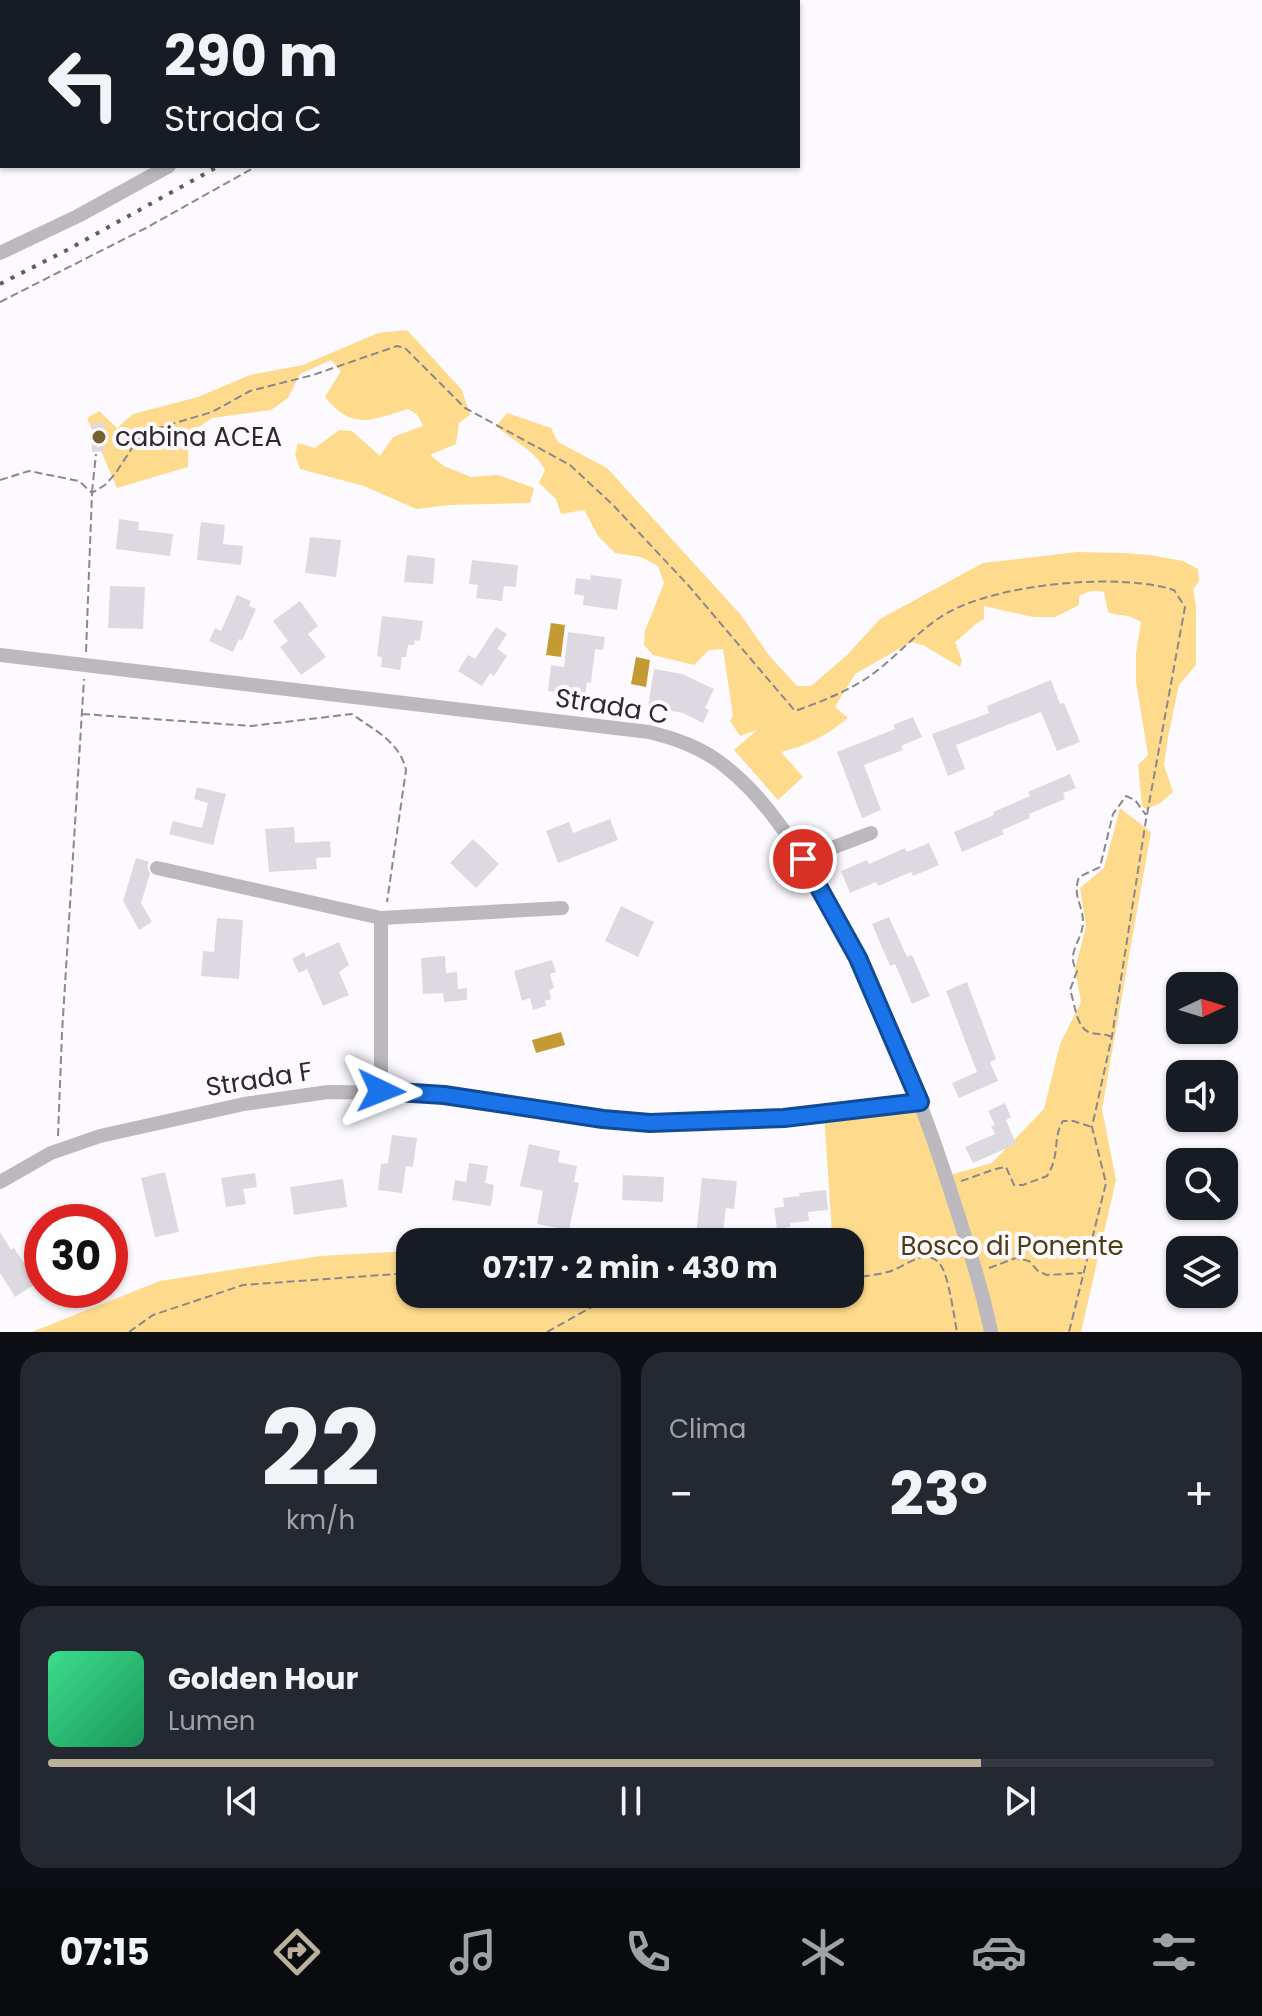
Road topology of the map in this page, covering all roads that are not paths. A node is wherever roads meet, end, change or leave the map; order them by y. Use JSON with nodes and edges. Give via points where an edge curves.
{"nodes":[{"id":1,"x":165,"y":168,"type":"edge"},
{"id":2,"x":0,"y":253,"type":"edge"},
{"id":3,"x":0,"y":655,"type":"edge"},
{"id":4,"x":871,"y":833,"type":"dead end"},
{"id":5,"x":803,"y":859,"type":"junction"},
{"id":6,"x":157,"y":868,"type":"dead end"},
{"id":7,"x":562,"y":908,"type":"dead end"},
{"id":8,"x":381,"y":918,"type":"junction"},
{"id":9,"x":381,"y":1091,"type":"junction"},
{"id":10,"x":920,"y":1102,"type":"junction"},
{"id":11,"x":0,"y":1182,"type":"edge"},
{"id":12,"x":991,"y":1332,"type":"edge"}],
"edges":[{"from":1,"to":2,"type":"street"},
{"from":3,"to":5,"type":"street","name":"Strada C","via":[[670,737],[708,754],[737,777]]},
{"from":4,"to":5,"type":"street"},
{"from":5,"to":10,"type":"street","name":"Strada C","via":[[858,958]]},
{"from":6,"to":8,"type":"street"},
{"from":7,"to":8,"type":"street"},
{"from":8,"to":9,"type":"street"},
{"from":9,"to":10,"type":"street","name":"Strada F","via":[[650,1123],[784,1118]]},
{"from":9,"to":11,"type":"street","name":"Strada F","via":[[276,1098],[100,1136],[63,1148]]},
{"from":10,"to":12,"type":"street","name":"Strada C"}]}
